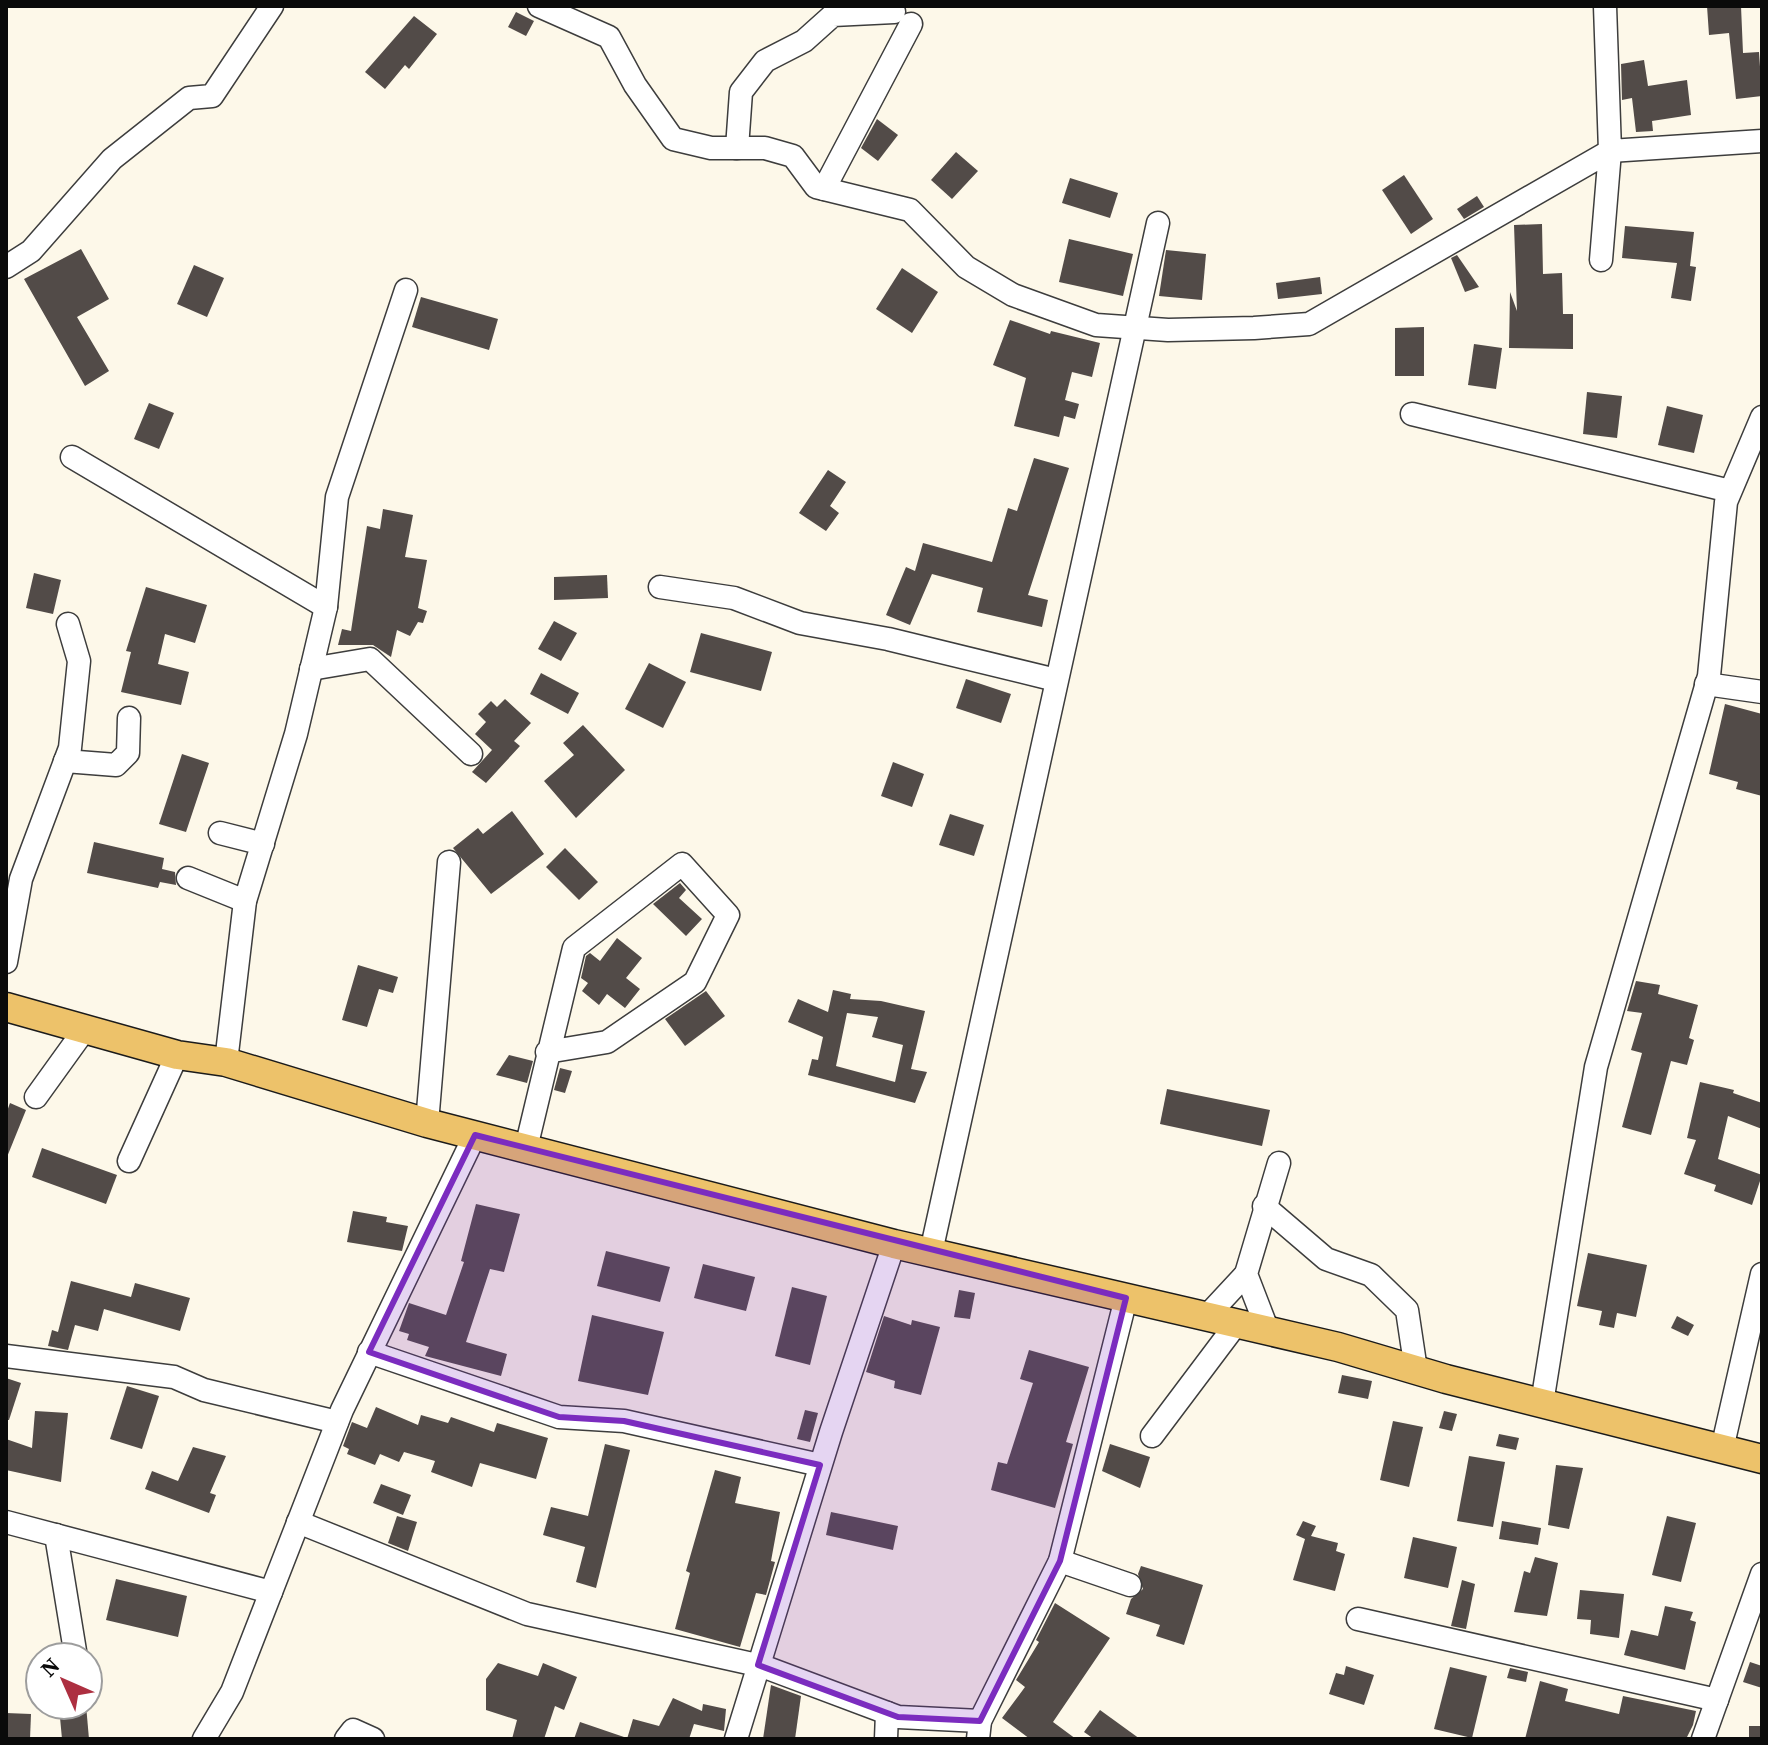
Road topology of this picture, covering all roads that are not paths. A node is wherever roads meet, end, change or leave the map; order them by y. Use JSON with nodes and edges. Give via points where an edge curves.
{"nodes":[{"id":1,"x":272,"y":6,"type":"edge"},
{"id":2,"x":539,"y":6,"type":"edge"},
{"id":3,"x":1605,"y":6,"type":"edge"},
{"id":4,"x":1762,"y":141,"type":"edge"},
{"id":5,"x":737,"y":148,"type":"junction"},
{"id":6,"x":1610,"y":151,"type":"junction"},
{"id":7,"x":824,"y":189,"type":"junction"},
{"id":8,"x":1158,"y":223,"type":"dead end"},
{"id":9,"x":1601,"y":260,"type":"dead end"},
{"id":10,"x":6,"y":267,"type":"edge"},
{"id":11,"x":406,"y":290,"type":"dead end"},
{"id":12,"x":1134,"y":327,"type":"junction"},
{"id":13,"x":1412,"y":414,"type":"dead end"},
{"id":14,"x":1762,"y":417,"type":"edge"},
{"id":15,"x":72,"y":457,"type":"dead end"},
{"id":16,"x":1730,"y":491,"type":"junction"},
{"id":17,"x":660,"y":587,"type":"dead end"},
{"id":18,"x":326,"y":607,"type":"junction"},
{"id":19,"x":68,"y":624,"type":"dead end"},
{"id":20,"x":311,"y":669,"type":"junction"},
{"id":21,"x":1056,"y":680,"type":"junction"},
{"id":22,"x":1706,"y":684,"type":"junction"},
{"id":23,"x":1762,"y":692,"type":"edge"},
{"id":24,"x":129,"y":718,"type":"dead end"},
{"id":25,"x":471,"y":754,"type":"dead end"},
{"id":26,"x":65,"y":761,"type":"junction"},
{"id":27,"x":220,"y":833,"type":"dead end"},
{"id":28,"x":263,"y":844,"type":"junction"},
{"id":29,"x":449,"y":862,"type":"dead end"},
{"id":30,"x":188,"y":878,"type":"dead end"},
{"id":31,"x":245,"y":901,"type":"junction"},
{"id":32,"x":6,"y":962,"type":"edge"},
{"id":33,"x":6,"y":1007,"type":"edge"},
{"id":34,"x":85,"y":1029,"type":"junction"},
{"id":35,"x":547,"y":1052,"type":"junction"},
{"id":36,"x":177,"y":1055,"type":"junction"},
{"id":37,"x":226,"y":1062,"type":"junction"},
{"id":38,"x":36,"y":1097,"type":"dead end"},
{"id":39,"x":427,"y":1123,"type":"junction"},
{"id":40,"x":475,"y":1135,"type":"junction"},
{"id":41,"x":526,"y":1148,"type":"junction"},
{"id":42,"x":129,"y":1161,"type":"dead end"},
{"id":43,"x":1279,"y":1163,"type":"dead end"},
{"id":44,"x":1264,"y":1206,"type":"junction"},
{"id":45,"x":894,"y":1244,"type":"junction"},
{"id":46,"x":931,"y":1252,"type":"junction"},
{"id":47,"x":1246,"y":1274,"type":"junction"},
{"id":48,"x":1762,"y":1274,"type":"edge"},
{"id":49,"x":1126,"y":1298,"type":"junction"},
{"id":50,"x":1207,"y":1316,"type":"junction"},
{"id":51,"x":1237,"y":1323,"type":"junction"},
{"id":52,"x":1268,"y":1331,"type":"junction"},
{"id":53,"x":369,"y":1352,"type":"junction"},
{"id":54,"x":6,"y":1356,"type":"edge"},
{"id":55,"x":1416,"y":1370,"type":"junction"},
{"id":56,"x":1542,"y":1403,"type":"junction"},
{"id":57,"x":337,"y":1422,"type":"junction"},
{"id":58,"x":1152,"y":1436,"type":"dead end"},
{"id":59,"x":1722,"y":1449,"type":"junction"},
{"id":60,"x":1762,"y":1459,"type":"edge"},
{"id":61,"x":820,"y":1465,"type":"junction"},
{"id":62,"x":6,"y":1522,"type":"edge"},
{"id":63,"x":298,"y":1522,"type":"junction"},
{"id":64,"x":56,"y":1535,"type":"junction"},
{"id":65,"x":1060,"y":1561,"type":"junction"},
{"id":66,"x":1762,"y":1574,"type":"edge"},
{"id":67,"x":1130,"y":1585,"type":"dead end"},
{"id":68,"x":271,"y":1592,"type":"junction"},
{"id":69,"x":1358,"y":1619,"type":"dead end"},
{"id":70,"x":73,"y":1641,"type":"edge"},
{"id":71,"x":758,"y":1665,"type":"junction"},
{"id":72,"x":1717,"y":1700,"type":"junction"},
{"id":73,"x":887,"y":1713,"type":"junction"},
{"id":74,"x":979,"y":1730,"type":"edge"},
{"id":75,"x":204,"y":1739,"type":"edge"},
{"id":76,"x":346,"y":1739,"type":"edge"},
{"id":77,"x":373,"y":1739,"type":"edge"},
{"id":78,"x":736,"y":1739,"type":"edge"},
{"id":79,"x":886,"y":1739,"type":"edge"},
{"id":80,"x":1703,"y":1739,"type":"edge"}],
"edges":[{"from":1,"to":10,"type":"street","via":[[212,96],[189,98],[112,159],[31,251]]},
{"from":2,"to":5,"type":"street","via":[[609,37],[673,139]]},
{"from":3,"to":6,"type":"street"},
{"from":4,"to":6,"type":"street"},
{"from":5,"to":7,"type":"street","via":[[793,156],[816,187]]},
{"from":5,"to":7,"type":"street","via":[[741,92],[765,61],[804,41],[833,15],[902,18]]},
{"from":6,"to":9,"type":"street"},
{"from":6,"to":12,"type":"street","via":[[1309,324]]},
{"from":7,"to":12,"type":"street","via":[[910,210],[966,267],[1013,295],[1096,325]]},
{"from":8,"to":12,"type":"street"},
{"from":11,"to":18,"type":"street","via":[[337,497]]},
{"from":12,"to":21,"type":"street"},
{"from":13,"to":16,"type":"street"},
{"from":14,"to":16,"type":"street"},
{"from":15,"to":18,"type":"street"},
{"from":16,"to":22,"type":"street"},
{"from":17,"to":21,"type":"street","via":[[734,598],[800,623]]},
{"from":18,"to":20,"type":"street"},
{"from":19,"to":26,"type":"street","via":[[79,661]]},
{"from":20,"to":25,"type":"street","via":[[370,659]]},
{"from":20,"to":28,"type":"street"},
{"from":21,"to":46,"type":"street"},
{"from":22,"to":23,"type":"street"},
{"from":22,"to":56,"type":"street","via":[[1596,1067]]},
{"from":24,"to":26,"type":"street","via":[[128,753],[116,765]]},
{"from":26,"to":32,"type":"street","via":[[21,879]]},
{"from":27,"to":28,"type":"street"},
{"from":28,"to":31,"type":"street"},
{"from":29,"to":39,"type":"street"},
{"from":30,"to":31,"type":"street"},
{"from":31,"to":37,"type":"street"},
{"from":33,"to":34,"type":"main road"},
{"from":34,"to":36,"type":"main road"},
{"from":34,"to":38,"type":"street"},
{"from":35,"to":35,"type":"street","via":[[574,948],[682,864],[728,915],[695,982],[607,1042]]},
{"from":35,"to":41,"type":"street"},
{"from":36,"to":37,"type":"main road"},
{"from":36,"to":42,"type":"street"},
{"from":37,"to":39,"type":"main road"},
{"from":39,"to":40,"type":"main road"},
{"from":40,"to":41,"type":"main road"},
{"from":40,"to":53,"type":"street"},
{"from":41,"to":45,"type":"main road"},
{"from":43,"to":44,"type":"street"},
{"from":44,"to":47,"type":"street"},
{"from":44,"to":55,"type":"street","via":[[1326,1259],[1371,1275],[1407,1310]]},
{"from":45,"to":46,"type":"main road"},
{"from":45,"to":61,"type":"street"},
{"from":46,"to":49,"type":"main road"},
{"from":47,"to":50,"type":"street"},
{"from":47,"to":52,"type":"street"},
{"from":48,"to":59,"type":"street"},
{"from":49,"to":50,"type":"main road"},
{"from":49,"to":65,"type":"street"},
{"from":50,"to":51,"type":"main road"},
{"from":51,"to":52,"type":"main road"},
{"from":51,"to":58,"type":"street"},
{"from":52,"to":55,"type":"main road"},
{"from":53,"to":57,"type":"street"},
{"from":53,"to":61,"type":"street","via":[[559,1417],[624,1421]]},
{"from":54,"to":57,"type":"street","via":[[174,1377],[204,1390]]},
{"from":55,"to":56,"type":"main road"},
{"from":56,"to":59,"type":"main road"},
{"from":57,"to":63,"type":"street"},
{"from":59,"to":60,"type":"main road"},
{"from":61,"to":71,"type":"street"},
{"from":62,"to":64,"type":"street"},
{"from":63,"to":68,"type":"street"},
{"from":63,"to":71,"type":"street","via":[[527,1614]]},
{"from":64,"to":68,"type":"street"},
{"from":64,"to":70,"type":"street"},
{"from":65,"to":67,"type":"street"},
{"from":65,"to":74,"type":"street"},
{"from":66,"to":72,"type":"street"},
{"from":68,"to":75,"type":"street","via":[[232,1692]]},
{"from":69,"to":72,"type":"street"},
{"from":71,"to":73,"type":"street"},
{"from":71,"to":78,"type":"street"},
{"from":72,"to":80,"type":"street"},
{"from":73,"to":74,"type":"street"},
{"from":73,"to":79,"type":"street"},
{"from":76,"to":77,"type":"street","via":[[353,1730]]}]}
